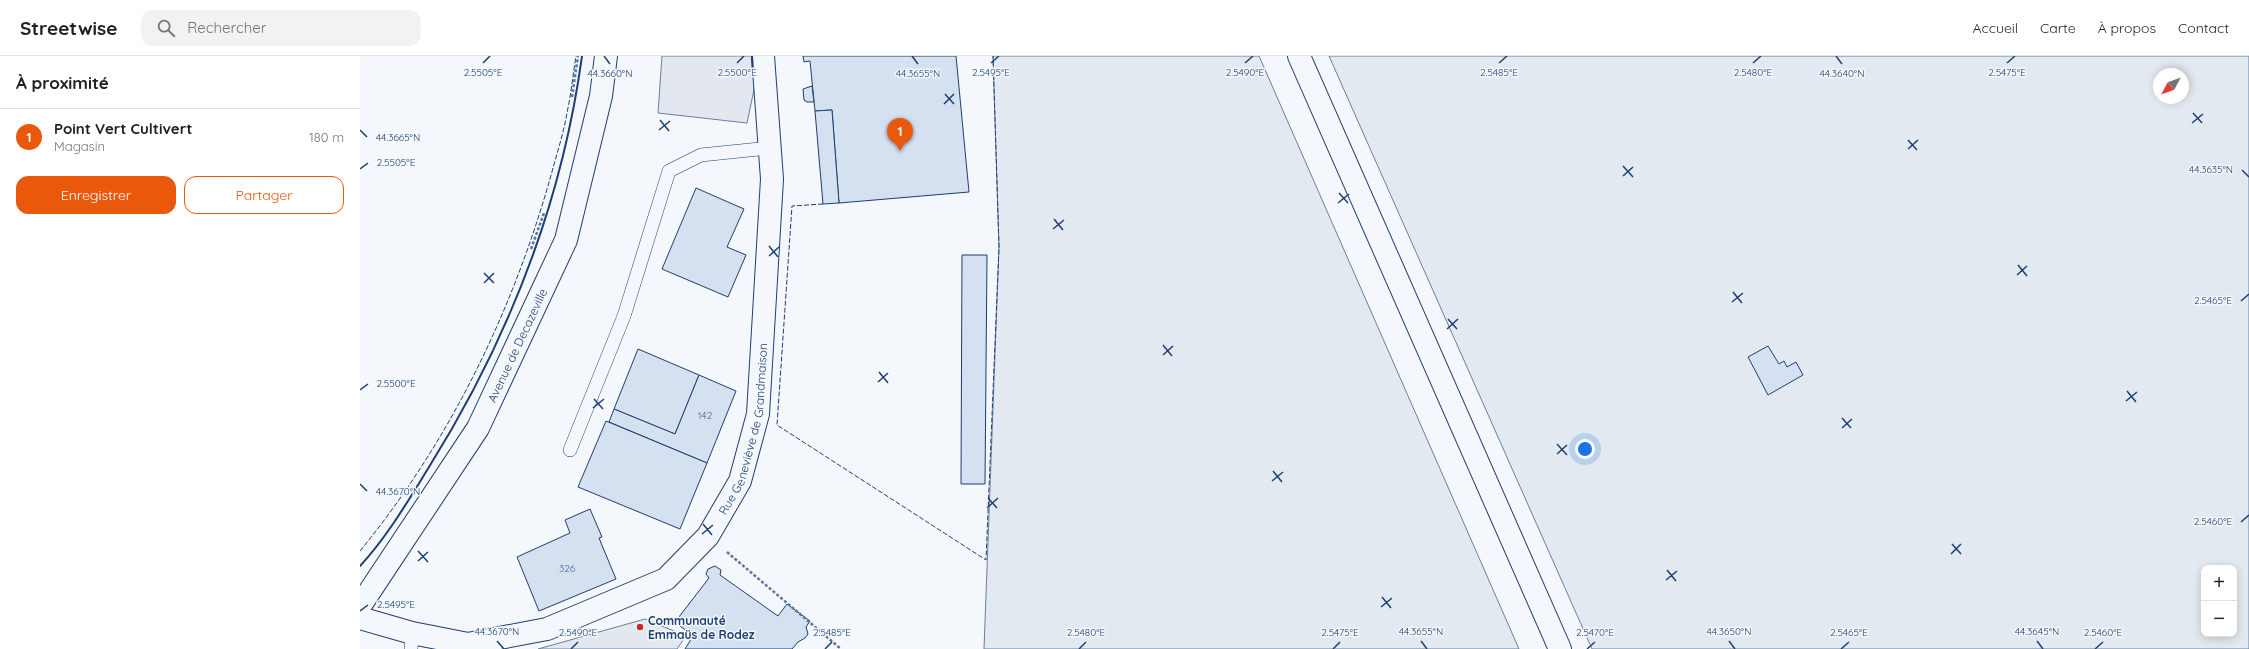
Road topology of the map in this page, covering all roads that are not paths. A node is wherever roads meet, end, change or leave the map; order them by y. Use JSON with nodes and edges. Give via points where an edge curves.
{"nodes":[{"id":1,"x":606,"y":56,"type":"edge"},
{"id":2,"x":763,"y":56,"type":"edge"},
{"id":3,"x":1300,"y":56,"type":"edge"},
{"id":4,"x":769,"y":148,"type":"junction"},
{"id":5,"x":570,"y":450,"type":"dead end"},
{"id":6,"x":360,"y":606,"type":"edge"},
{"id":7,"x":360,"y":618,"type":"edge"},
{"id":8,"x":412,"y":641,"type":"edge"},
{"id":9,"x":1560,"y":649,"type":"edge"}],
"edges":[{"from":1,"to":6,"type":"main road","name":"Avenue de Decazeville","via":[[601,96],[566,240],[478,428]]},
{"from":2,"to":4,"type":"main road","name":"Rue Geneviève de Grandmaison"},
{"from":3,"to":9,"type":"main road"},
{"from":4,"to":5,"type":"lane","via":[[701,155],[669,171],[624,316]]},
{"from":4,"to":8,"type":"main road","name":"Rue Geneviève de Grandmaison","via":[[772,179],[758,414],[740,481],[708,536],[666,579],[547,629],[468,644]]},
{"from":7,"to":8,"type":"main road","name":"Rue Geneviève de Grandmaison"}]}
